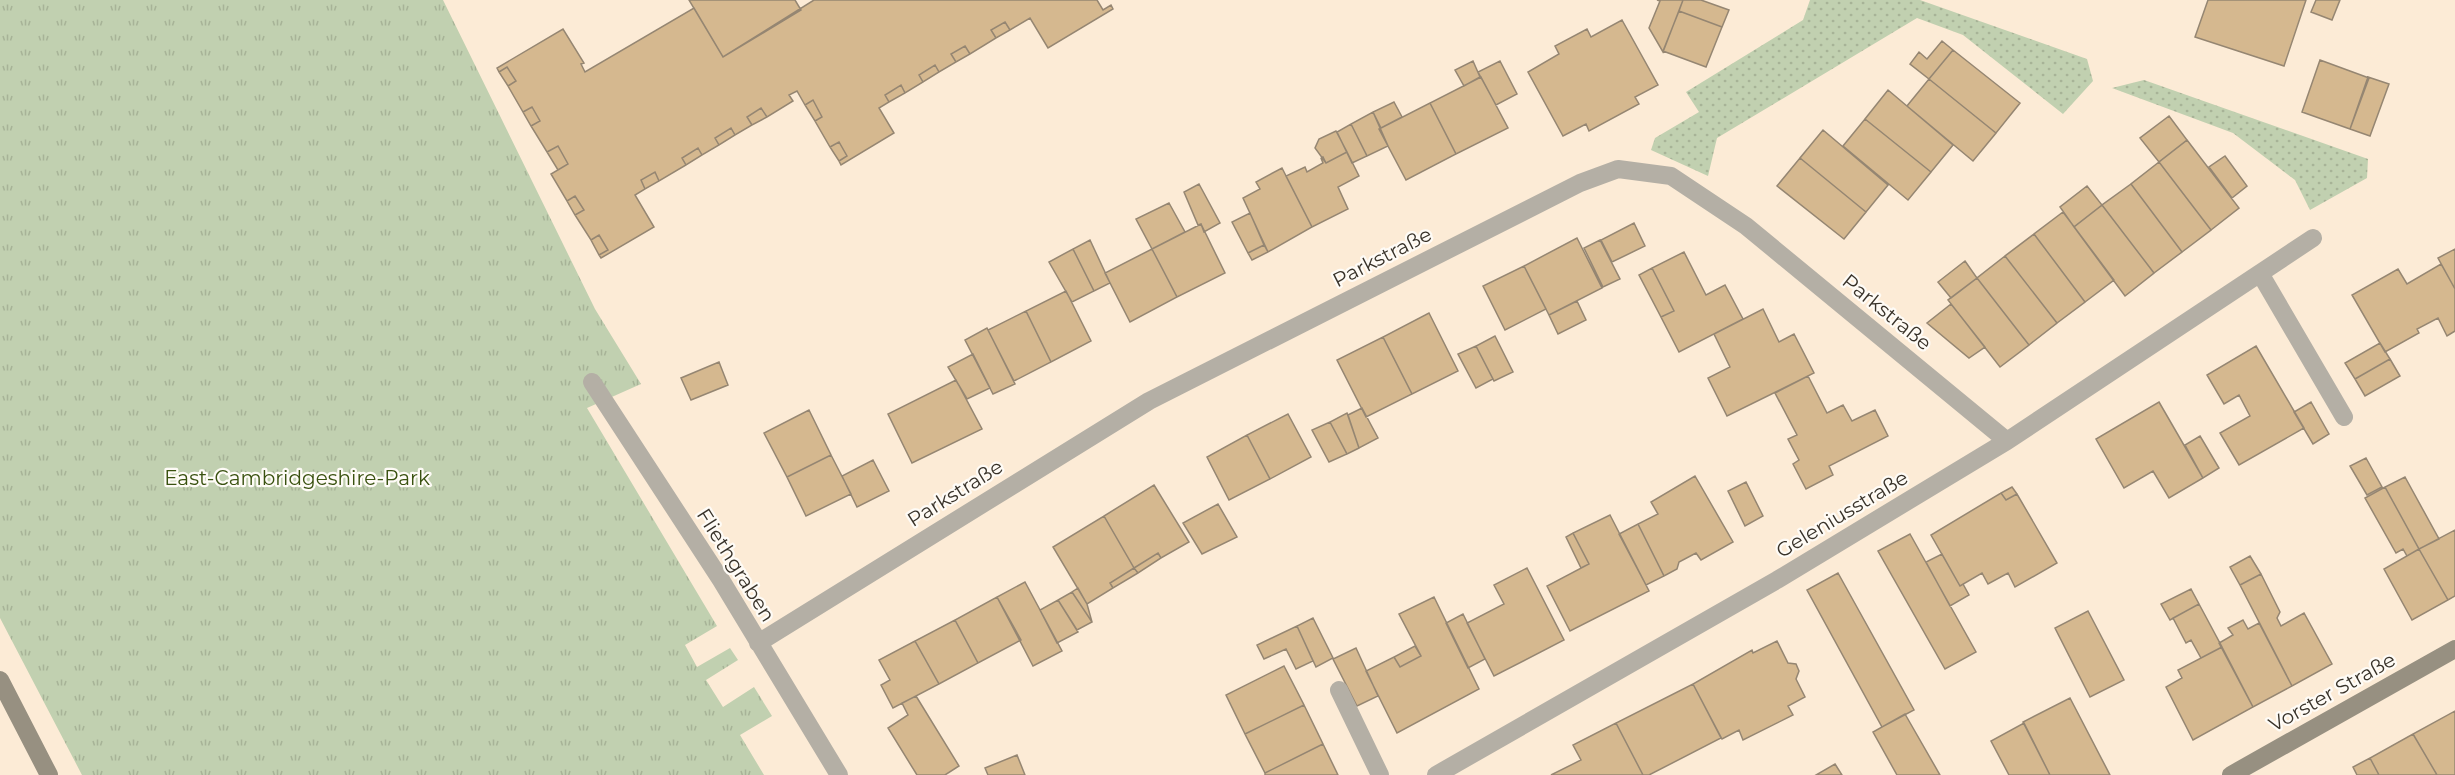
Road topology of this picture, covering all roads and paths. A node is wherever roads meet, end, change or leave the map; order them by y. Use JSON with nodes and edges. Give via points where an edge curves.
{"nodes":[{"id":1,"x":2313,"y":238,"type":"dead end"},
{"id":2,"x":2261,"y":275,"type":"junction"},
{"id":3,"x":592,"y":382,"type":"dead end"},
{"id":4,"x":2344,"y":417,"type":"dead end"},
{"id":5,"x":2007,"y":441,"type":"junction"},
{"id":6,"x":758,"y":643,"type":"junction"},
{"id":7,"x":2455,"y":649,"type":"edge"},
{"id":8,"x":0,"y":680,"type":"edge"},
{"id":9,"x":1339,"y":690,"type":"dead end"},
{"id":10,"x":49,"y":775,"type":"edge"},
{"id":11,"x":839,"y":775,"type":"edge"},
{"id":12,"x":1380,"y":775,"type":"edge"},
{"id":13,"x":1436,"y":775,"type":"edge"},
{"id":14,"x":2231,"y":775,"type":"edge"}],
"edges":[{"from":1,"to":2,"type":"street","name":"Geleniusstraße"},
{"from":2,"to":4,"type":"street"},
{"from":2,"to":5,"type":"street","name":"Geleniusstraße"},
{"from":3,"to":6,"type":"street","name":"Fliethgraben"},
{"from":5,"to":6,"type":"street","name":"Parkstraße","via":[[1746,226],[1671,176],[1618,169],[1580,183],[1149,401]]},
{"from":5,"to":13,"type":"street","name":"Geleniusstraße","via":[[1776,580]]},
{"from":6,"to":11,"type":"street","name":"Fliethgraben"},
{"from":7,"to":14,"type":"main road","name":"Vorster Straße"},
{"from":8,"to":10,"type":"main road"},
{"from":9,"to":12,"type":"street"}]}
